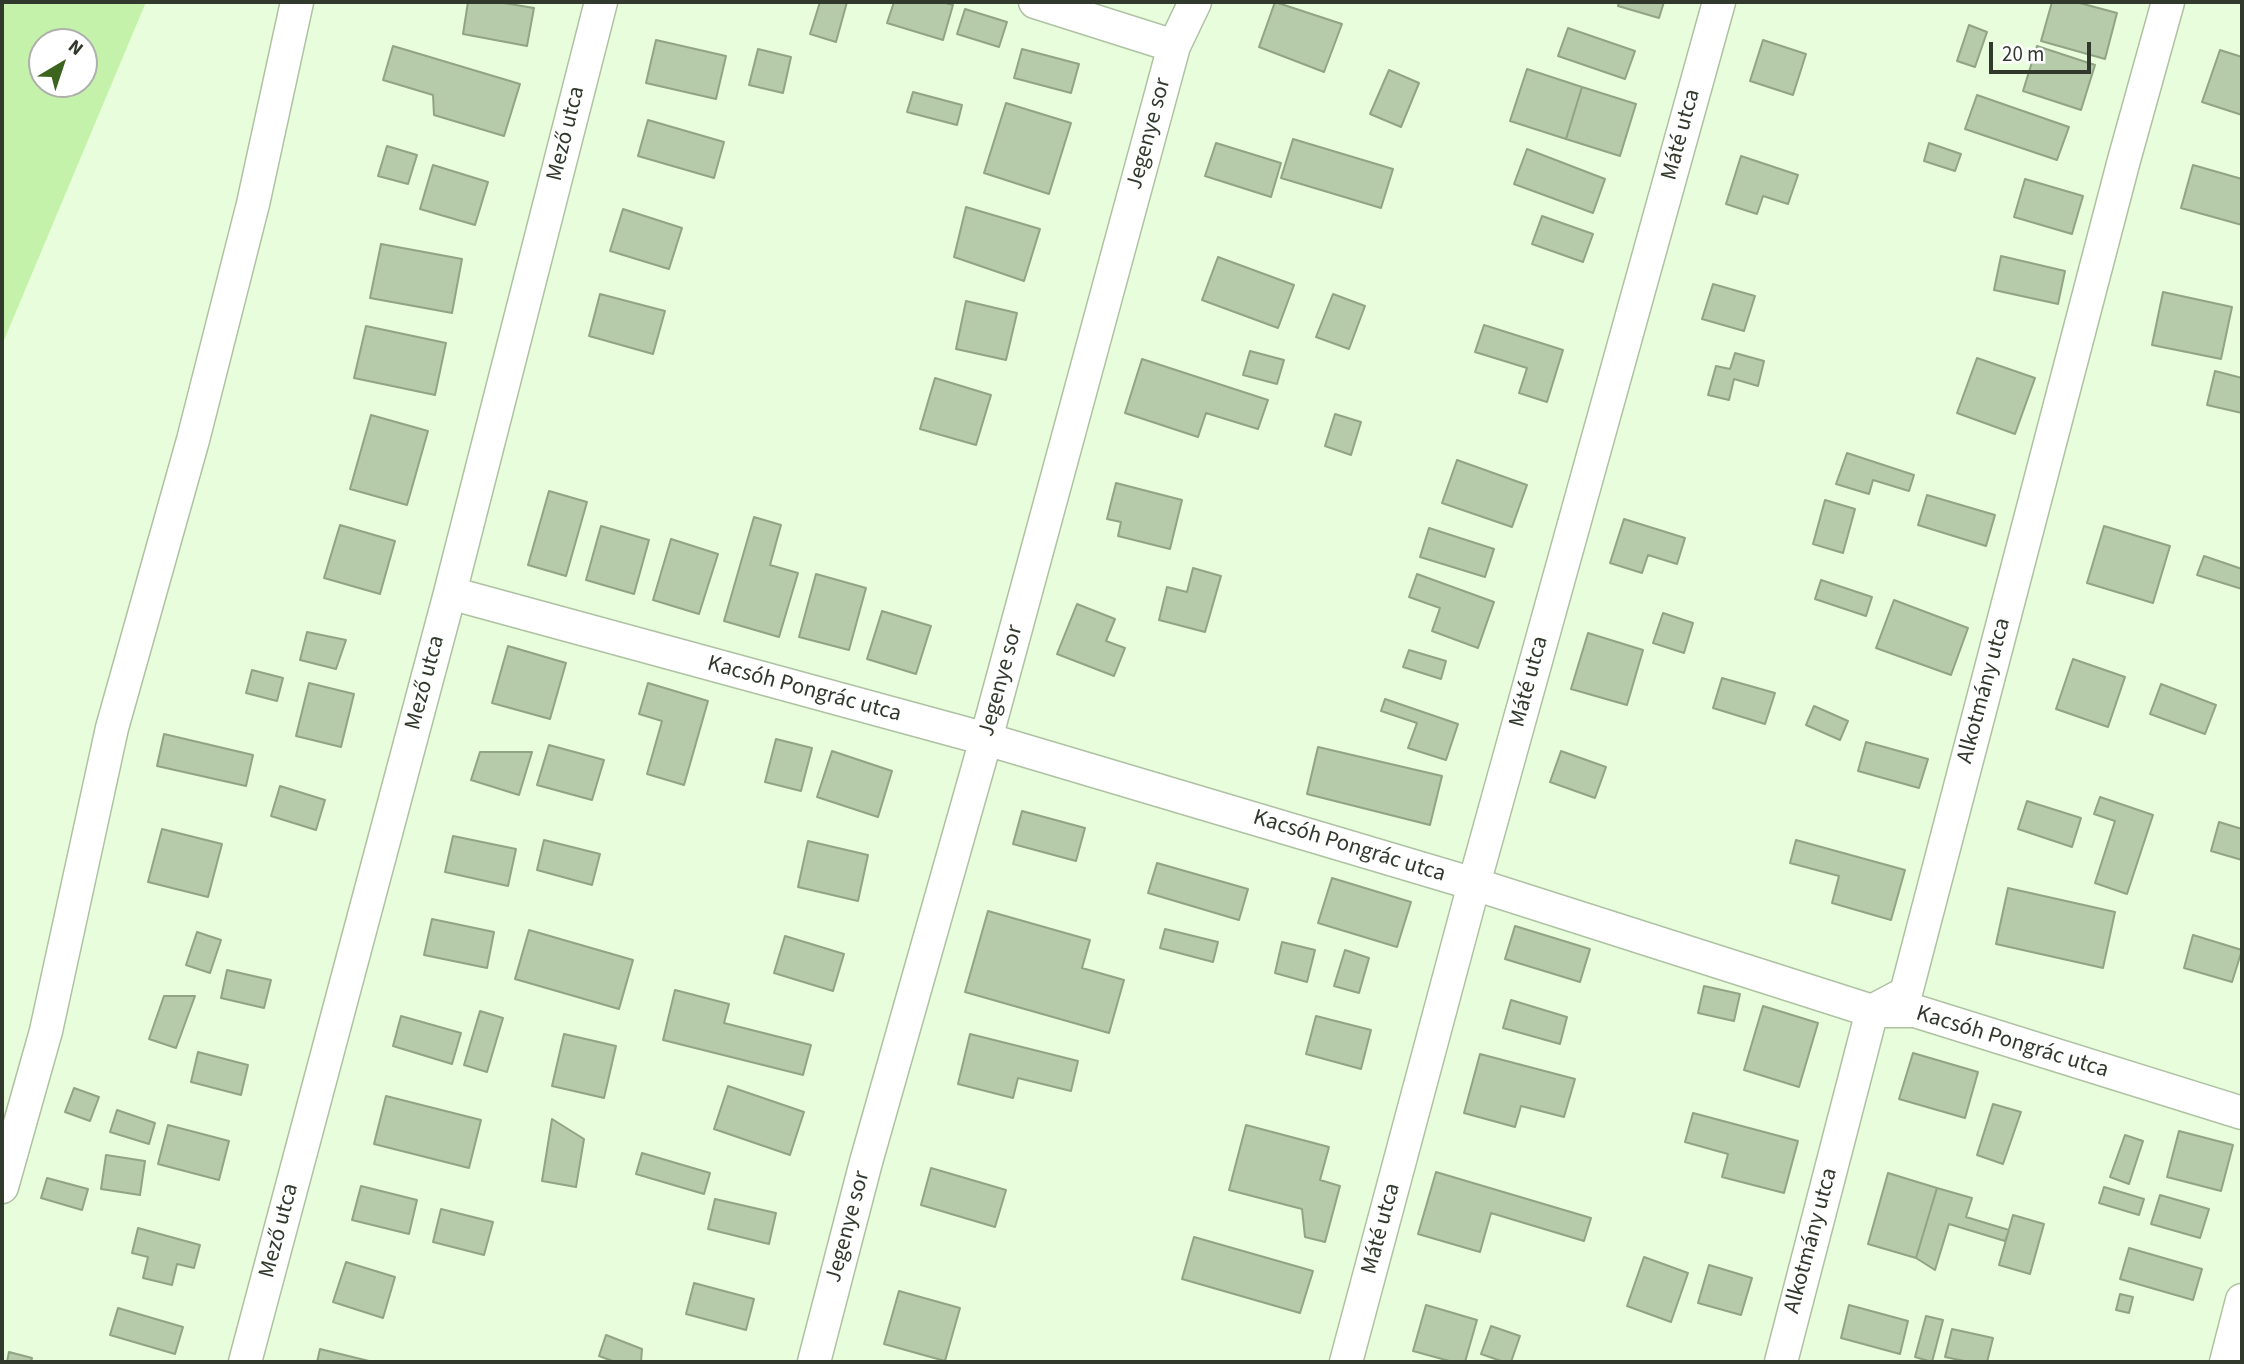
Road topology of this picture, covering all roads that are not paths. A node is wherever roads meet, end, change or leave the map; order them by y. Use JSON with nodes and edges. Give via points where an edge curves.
{"nodes":[{"id":1,"x":297,"y":2,"type":"edge"},
{"id":2,"x":601,"y":2,"type":"edge"},
{"id":3,"x":1035,"y":2,"type":"edge"},
{"id":4,"x":1195,"y":2,"type":"edge"},
{"id":5,"x":1719,"y":2,"type":"edge"},
{"id":6,"x":2168,"y":2,"type":"edge"},
{"id":7,"x":1174,"y":46,"type":"junction"},
{"id":8,"x":450,"y":593,"type":"junction"},
{"id":9,"x":986,"y":739,"type":"junction"},
{"id":10,"x":1474,"y":884,"type":"junction"},
{"id":11,"x":1872,"y":1011,"type":"junction"},
{"id":12,"x":2242,"y":1113,"type":"edge"},
{"id":13,"x":2,"y":1187,"type":"edge"},
{"id":14,"x":2242,"y":1300,"type":"edge"},
{"id":15,"x":245,"y":1362,"type":"edge"},
{"id":16,"x":814,"y":1362,"type":"edge"},
{"id":17,"x":1346,"y":1362,"type":"edge"},
{"id":18,"x":1781,"y":1362,"type":"edge"},
{"id":19,"x":2226,"y":1362,"type":"edge"}],
"edges":[{"from":1,"to":13,"type":"street","via":[[253,204],[112,728],[46,1031]]},
{"from":2,"to":8,"type":"street","name":"Mező utca"},
{"from":3,"to":7,"type":"street"},
{"from":4,"to":7,"type":"street","name":"Jegenye sor"},
{"from":5,"to":10,"type":"street","name":"Máté utca"},
{"from":6,"to":11,"type":"street","name":"Alkotmány utca","via":[[1906,993]]},
{"from":7,"to":9,"type":"street","name":"Jegenye sor"},
{"from":8,"to":9,"type":"street","name":"Kacsóh Pongrác utca"},
{"from":8,"to":15,"type":"street","name":"Mező utca"},
{"from":9,"to":10,"type":"street","name":"Kacsóh Pongrác utca"},
{"from":9,"to":16,"type":"street","name":"Jegenye sor"},
{"from":10,"to":11,"type":"street","name":"Kacsóh Pongrác utca"},
{"from":10,"to":17,"type":"street","name":"Máté utca"},
{"from":11,"to":12,"type":"street","name":"Kacsóh Pongrác utca","via":[[1915,1011]]},
{"from":11,"to":18,"type":"street","name":"Alkotmány utca"},
{"from":14,"to":19,"type":"street"}]}
